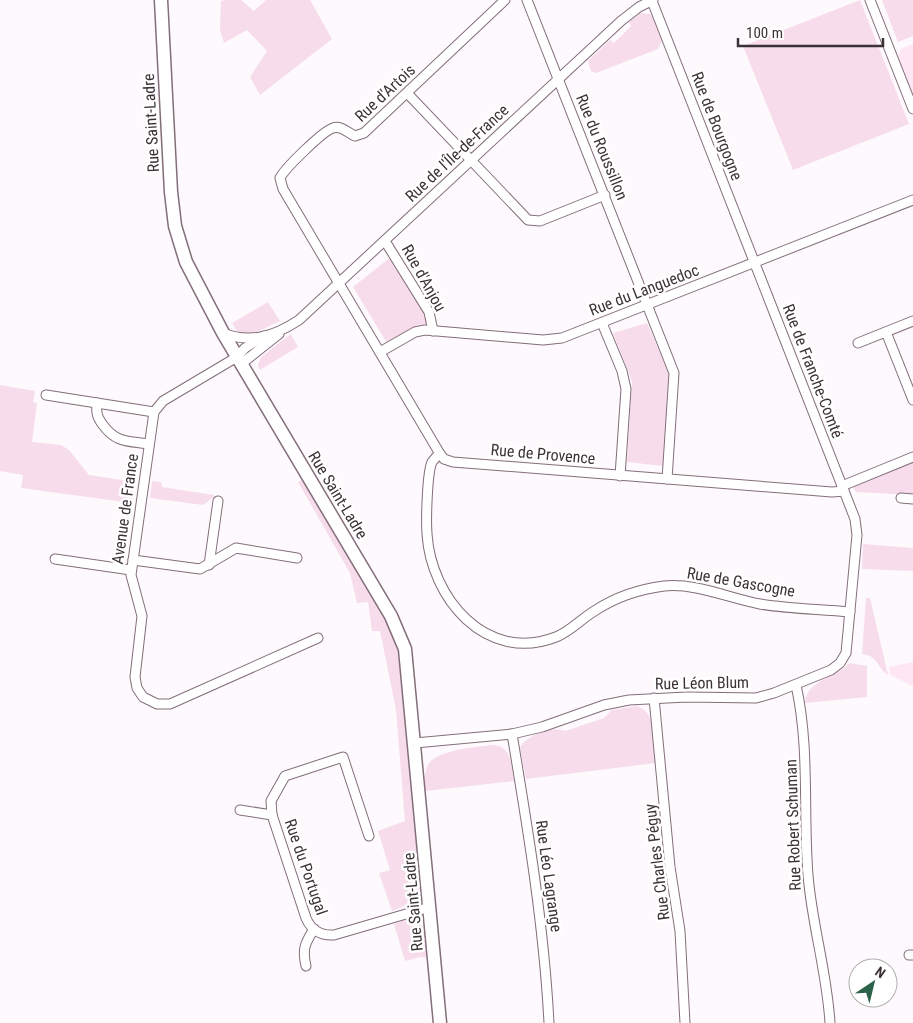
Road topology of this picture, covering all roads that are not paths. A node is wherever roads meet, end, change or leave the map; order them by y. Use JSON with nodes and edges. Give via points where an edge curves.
{"nodes":[{"id":1,"x":161,"y":0,"type":"edge"},
{"id":2,"x":505,"y":0,"type":"edge"},
{"id":3,"x":527,"y":0,"type":"edge"},
{"id":4,"x":653,"y":0,"type":"edge"},
{"id":5,"x":870,"y":0,"type":"edge"},
{"id":6,"x":558,"y":79,"type":"junction"},
{"id":7,"x":407,"y":93,"type":"junction"},
{"id":8,"x":913,"y":109,"type":"edge"},
{"id":9,"x":472,"y":161,"type":"junction"},
{"id":10,"x":605,"y":196,"type":"junction"},
{"id":11,"x":913,"y":200,"type":"edge"},
{"id":12,"x":385,"y":241,"type":"junction"},
{"id":13,"x":754,"y":263,"type":"junction"},
{"id":14,"x":339,"y":283,"type":"junction"},
{"id":15,"x":647,"y":305,"type":"junction"},
{"id":16,"x":602,"y":322,"type":"junction"},
{"id":17,"x":913,"y":322,"type":"edge"},
{"id":18,"x":283,"y":330,"type":"junction"},
{"id":19,"x":433,"y":331,"type":"junction"},
{"id":20,"x":886,"y":332,"type":"junction"},
{"id":21,"x":223,"y":333,"type":"junction"},
{"id":22,"x":264,"y":336,"type":"junction"},
{"id":23,"x":858,"y":343,"type":"dead end"},
{"id":24,"x":380,"y":352,"type":"junction"},
{"id":25,"x":239,"y":360,"type":"junction"},
{"id":26,"x":46,"y":395,"type":"dead end"},
{"id":27,"x":913,"y":400,"type":"edge"},
{"id":28,"x":97,"y":403,"type":"junction"},
{"id":29,"x":154,"y":412,"type":"junction"},
{"id":30,"x":149,"y":444,"type":"junction"},
{"id":31,"x":440,"y":454,"type":"junction"},
{"id":32,"x":913,"y":457,"type":"edge"},
{"id":33,"x":620,"y":476,"type":"junction"},
{"id":34,"x":667,"y":479,"type":"junction"},
{"id":35,"x":843,"y":488,"type":"junction"},
{"id":36,"x":901,"y":498,"type":"dead end"},
{"id":37,"x":913,"y":499,"type":"edge"},
{"id":38,"x":218,"y":501,"type":"dead end"},
{"id":39,"x":297,"y":558,"type":"dead end"},
{"id":40,"x":55,"y":559,"type":"dead end"},
{"id":41,"x":133,"y":560,"type":"junction"},
{"id":42,"x":209,"y":565,"type":"junction"},
{"id":43,"x":131,"y":570,"type":"junction"},
{"id":44,"x":850,"y":612,"type":"junction"},
{"id":45,"x":318,"y":638,"type":"dead end"},
{"id":46,"x":796,"y":685,"type":"junction"},
{"id":47,"x":654,"y":698,"type":"junction"},
{"id":48,"x":512,"y":734,"type":"junction"},
{"id":49,"x":415,"y":743,"type":"junction"},
{"id":50,"x":240,"y":810,"type":"dead end"},
{"id":51,"x":272,"y":815,"type":"junction"},
{"id":52,"x":369,"y":836,"type":"dead end"},
{"id":53,"x":430,"y":907,"type":"junction"},
{"id":54,"x":314,"y":930,"type":"junction"},
{"id":55,"x":306,"y":966,"type":"dead end"},
{"id":56,"x":440,"y":1023,"type":"edge"},
{"id":57,"x":550,"y":1023,"type":"edge"},
{"id":58,"x":685,"y":1023,"type":"edge"},
{"id":59,"x":830,"y":1023,"type":"edge"}],
"edges":[{"from":1,"to":21,"type":"street","name":"Rue Saint-Ladre","via":[[169,172],[175,226],[190,272]]},
{"from":2,"to":7,"type":"street","name":"Rue d'Artois"},
{"from":3,"to":6,"type":"street","name":"Rue du Roussillon"},
{"from":4,"to":6,"type":"street","name":"Rue de l'Île-de-France","via":[[628,15]]},
{"from":4,"to":13,"type":"street","name":"Rue de Bourgogne"},
{"from":5,"to":8,"type":"street"},
{"from":6,"to":9,"type":"street","name":"Rue de l'Île-de-France"},
{"from":6,"to":10,"type":"street","name":"Rue du Roussillon"},
{"from":7,"to":9,"type":"street"},
{"from":7,"to":14,"type":"street","name":"Rue d'Artois","via":[[362,135],[355,136],[337,127],[330,129],[280,178],[283,189]]},
{"from":9,"to":10,"type":"street","via":[[524,217],[532,221],[540,221]]},
{"from":9,"to":12,"type":"street","name":"Rue de l'Île-de-France"},
{"from":10,"to":15,"type":"street","name":"Rue du Roussillon"},
{"from":11,"to":13,"type":"street","name":"Rue du Languedoc"},
{"from":12,"to":14,"type":"street","name":"Rue de l'Île-de-France"},
{"from":12,"to":19,"type":"street","name":"Rue d'Anjou","via":[[429,312]]},
{"from":13,"to":15,"type":"street","name":"Rue du Languedoc"},
{"from":13,"to":35,"type":"street","name":"Rue de Franche-Comté"},
{"from":14,"to":18,"type":"street","name":"Rue de l'Île-de-France","via":[[304,316]]},
{"from":14,"to":24,"type":"street"},
{"from":15,"to":16,"type":"street","name":"Rue du Languedoc"},
{"from":15,"to":34,"type":"street","name":"Rue du Roussillon","via":[[674,378]]},
{"from":16,"to":19,"type":"street","name":"Rue du Languedoc","via":[[549,340]]},
{"from":16,"to":33,"type":"street","via":[[626,389]]},
{"from":17,"to":20,"type":"street"},
{"from":18,"to":22,"type":"street","name":"Rue de l'Île-de-France"},
{"from":18,"to":25,"type":"street","name":"Rue de l'Île-de-France"},
{"from":19,"to":24,"type":"street","name":"Rue du Languedoc","via":[[415,332]]},
{"from":20,"to":23,"type":"street"},
{"from":20,"to":27,"type":"street"},
{"from":21,"to":22,"type":"street","name":"Rue de l'Île-de-France","via":[[242,338]]},
{"from":21,"to":25,"type":"street","name":"Rue Saint-Ladre"},
{"from":22,"to":25,"type":"street","name":"Rue de l'Île-de-France","via":[[245,348]]},
{"from":24,"to":31,"type":"street"},
{"from":25,"to":29,"type":"street","via":[[163,401]]},
{"from":25,"to":49,"type":"street","name":"Rue Saint-Ladre","via":[[399,632],[408,665]]},
{"from":26,"to":28,"type":"street"},
{"from":28,"to":29,"type":"street"},
{"from":28,"to":30,"type":"street","via":[[97,416],[112,436],[118,440]]},
{"from":29,"to":30,"type":"street","name":"Avenue de France"},
{"from":30,"to":41,"type":"street","name":"Avenue de France"},
{"from":31,"to":33,"type":"street","name":"Rue de Provence","via":[[452,462]]},
{"from":31,"to":44,"type":"street","name":"Rue de Gascogne","via":[[431,465],[427,515],[432,564],[456,610],[474,627],[490,636],[522,642],[553,638],[604,605],[638,591],[664,586],[697,588],[768,605]]},
{"from":32,"to":35,"type":"street"},
{"from":33,"to":34,"type":"street","name":"Rue de Provence"},
{"from":34,"to":35,"type":"street","name":"Rue de Provence","via":[[832,492]]},
{"from":35,"to":44,"type":"street","name":"Rue Léon Blum","via":[[856,530]]},
{"from":36,"to":37,"type":"street"},
{"from":38,"to":42,"type":"street"},
{"from":39,"to":42,"type":"street","via":[[236,548]]},
{"from":40,"to":43,"type":"street"},
{"from":41,"to":42,"type":"street","via":[[200,569]]},
{"from":41,"to":43,"type":"street","name":"Avenue de France"},
{"from":43,"to":45,"type":"street","name":"Avenue de France","via":[[142,616],[135,682],[140,693],[152,702],[170,704]]},
{"from":44,"to":46,"type":"street","name":"Rue Léon Blum","via":[[845,656],[831,670]]},
{"from":46,"to":47,"type":"street","name":"Rue Léon Blum","via":[[756,698]]},
{"from":46,"to":59,"type":"street","name":"Rue Robert Schuman","via":[[805,746],[809,882],[826,976]]},
{"from":47,"to":48,"type":"street","name":"Rue Léon Blum","via":[[611,703]]},
{"from":47,"to":58,"type":"street","name":"Rue Charles Péguy","via":[[669,858],[680,931]]},
{"from":48,"to":49,"type":"street","name":"Rue Léon Blum"},
{"from":48,"to":57,"type":"street","name":"Rue Léo Lagrange","via":[[534,870]]},
{"from":49,"to":53,"type":"street","name":"Rue Saint-Ladre"},
{"from":50,"to":51,"type":"street","name":"Rue du Portugal"},
{"from":51,"to":52,"type":"street","via":[[271,801],[285,776],[343,757]]},
{"from":51,"to":54,"type":"street","name":"Rue du Portugal","via":[[306,918]]},
{"from":53,"to":54,"type":"street","name":"Rue du Portugal","via":[[334,935]]},
{"from":53,"to":56,"type":"street","name":"Rue Saint-Ladre"},
{"from":54,"to":55,"type":"street","via":[[304,946]]}]}
